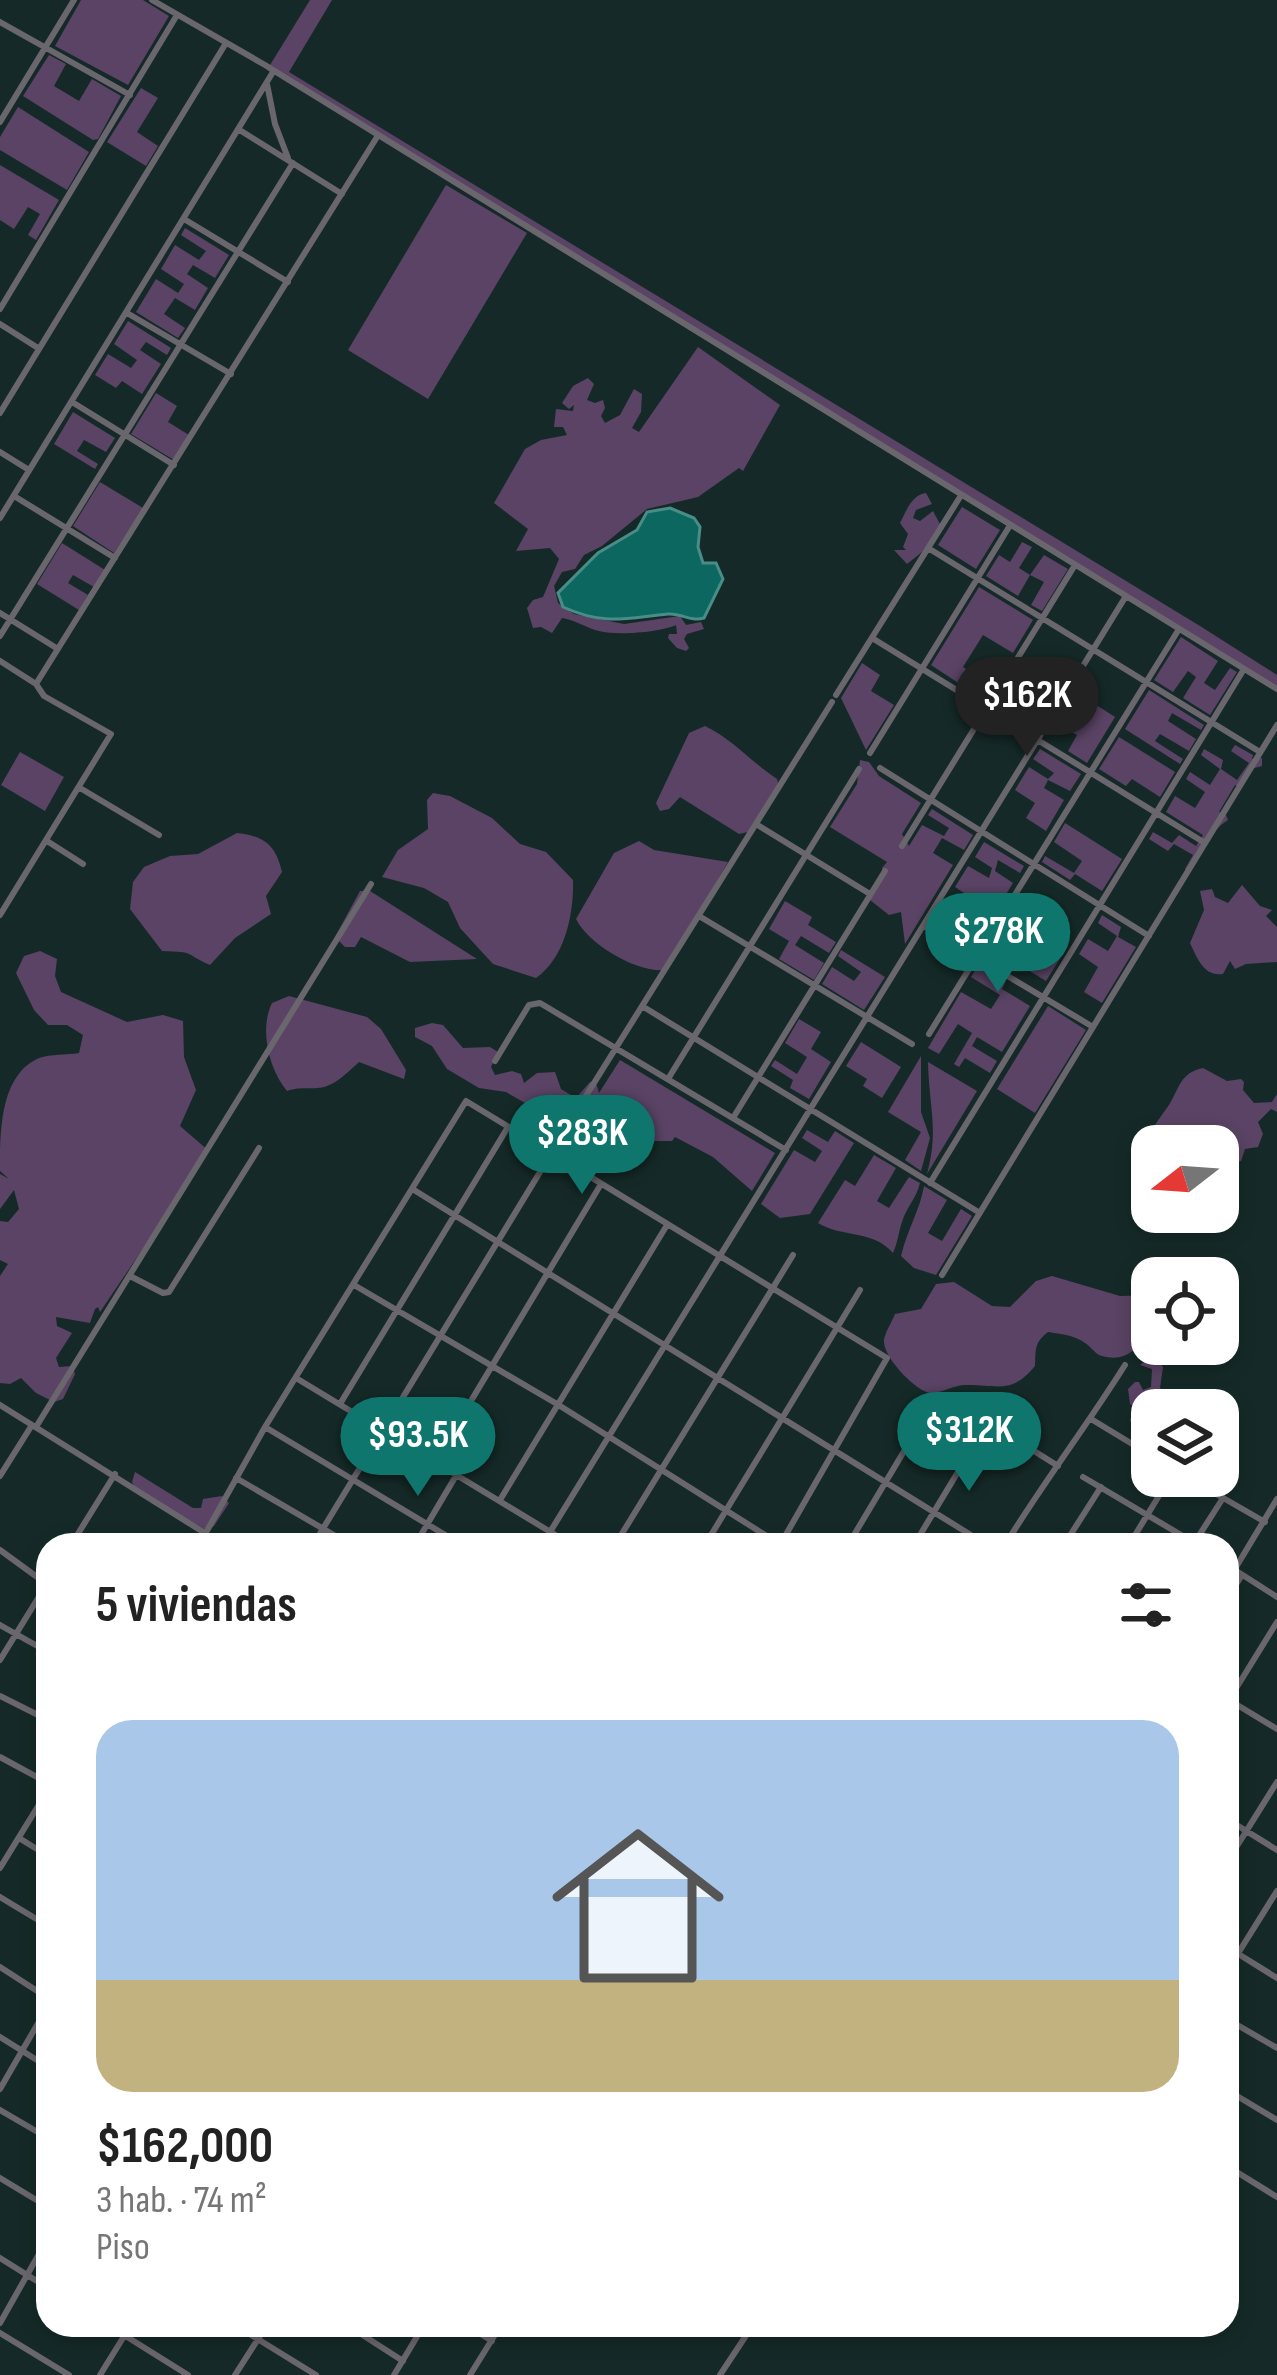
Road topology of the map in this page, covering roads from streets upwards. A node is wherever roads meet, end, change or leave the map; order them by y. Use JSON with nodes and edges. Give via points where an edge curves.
{"nodes":[{"id":1,"x":74,"y":0,"type":"edge"},
{"id":2,"x":152,"y":0,"type":"edge"},
{"id":3,"x":177,"y":15,"type":"junction"},
{"id":4,"x":0,"y":22,"type":"edge"},
{"id":5,"x":226,"y":43,"type":"junction"},
{"id":6,"x":45,"y":47,"type":"junction"},
{"id":7,"x":273,"y":72,"type":"junction"},
{"id":8,"x":266,"y":83,"type":"junction"},
{"id":9,"x":130,"y":95,"type":"junction"},
{"id":10,"x":0,"y":122,"type":"edge"},
{"id":11,"x":238,"y":129,"type":"junction"},
{"id":12,"x":378,"y":136,"type":"junction"},
{"id":13,"x":291,"y":162,"type":"junction"},
{"id":14,"x":342,"y":194,"type":"junction"},
{"id":15,"x":184,"y":219,"type":"junction"},
{"id":16,"x":238,"y":252,"type":"junction"},
{"id":17,"x":288,"y":282,"type":"junction"},
{"id":18,"x":0,"y":309,"type":"edge"},
{"id":19,"x":127,"y":314,"type":"junction"},
{"id":20,"x":0,"y":324,"type":"edge"},
{"id":21,"x":180,"y":345,"type":"junction"},
{"id":22,"x":39,"y":349,"type":"junction"},
{"id":23,"x":231,"y":374,"type":"junction"},
{"id":24,"x":72,"y":402,"type":"junction"},
{"id":25,"x":0,"y":413,"type":"edge"},
{"id":26,"x":125,"y":435,"type":"junction"},
{"id":27,"x":0,"y":452,"type":"edge"},
{"id":28,"x":174,"y":465,"type":"junction"},
{"id":29,"x":29,"y":470,"type":"junction"},
{"id":30,"x":14,"y":496,"type":"junction"},
{"id":31,"x":960,"y":497,"type":"junction"},
{"id":32,"x":0,"y":518,"type":"edge"},
{"id":33,"x":1009,"y":527,"type":"junction"},
{"id":34,"x":67,"y":528,"type":"junction"},
{"id":35,"x":928,"y":548,"type":"junction"},
{"id":36,"x":115,"y":558,"type":"junction"},
{"id":37,"x":1075,"y":565,"type":"junction"},
{"id":38,"x":977,"y":578,"type":"junction"},
{"id":39,"x":1126,"y":596,"type":"junction"},
{"id":40,"x":0,"y":613,"type":"edge"},
{"id":41,"x":1042,"y":618,"type":"junction"},
{"id":42,"x":10,"y":620,"type":"junction"},
{"id":43,"x":1179,"y":629,"type":"junction"},
{"id":44,"x":0,"y":636,"type":"edge"},
{"id":45,"x":872,"y":638,"type":"junction"},
{"id":46,"x":58,"y":649,"type":"junction"},
{"id":47,"x":1094,"y":650,"type":"junction"},
{"id":48,"x":0,"y":661,"type":"edge"},
{"id":49,"x":922,"y":669,"type":"junction"},
{"id":50,"x":1244,"y":669,"type":"junction"},
{"id":51,"x":1146,"y":682,"type":"junction"},
{"id":52,"x":36,"y":684,"type":"junction"},
{"id":53,"x":1277,"y":689,"type":"edge"},
{"id":54,"x":986,"y":708,"type":"junction"},
{"id":55,"x":1212,"y":722,"type":"junction"},
{"id":56,"x":1277,"y":725,"type":"edge"},
{"id":57,"x":1038,"y":740,"type":"junction"},
{"id":58,"x":1261,"y":752,"type":"junction"},
{"id":59,"x":870,"y":753,"type":"dead end"},
{"id":60,"x":880,"y":768,"type":"dead end"},
{"id":61,"x":860,"y":770,"type":"dead end"},
{"id":62,"x":1090,"y":772,"type":"junction"},
{"id":63,"x":80,"y":788,"type":"junction"},
{"id":64,"x":930,"y":799,"type":"junction"},
{"id":65,"x":1156,"y":813,"type":"junction"},
{"id":66,"x":756,"y":824,"type":"junction"},
{"id":67,"x":982,"y":832,"type":"junction"},
{"id":68,"x":159,"y":836,"type":"dead end"},
{"id":69,"x":46,"y":841,"type":"junction"},
{"id":70,"x":1205,"y":843,"type":"junction"},
{"id":71,"x":902,"y":846,"type":"dead end"},
{"id":72,"x":806,"y":855,"type":"junction"},
{"id":73,"x":83,"y":864,"type":"dead end"},
{"id":74,"x":1034,"y":864,"type":"junction"},
{"id":75,"x":885,"y":871,"type":"dead end"},
{"id":76,"x":371,"y":884,"type":"dead end"},
{"id":77,"x":871,"y":894,"type":"junction"},
{"id":78,"x":1100,"y":905,"type":"junction"},
{"id":79,"x":0,"y":915,"type":"edge"},
{"id":80,"x":698,"y":916,"type":"junction"},
{"id":81,"x":924,"y":926,"type":"junction"},
{"id":82,"x":1148,"y":936,"type":"junction"},
{"id":83,"x":750,"y":947,"type":"junction"},
{"id":84,"x":976,"y":958,"type":"junction"},
{"id":85,"x":815,"y":986,"type":"junction"},
{"id":86,"x":1043,"y":998,"type":"junction"},
{"id":87,"x":642,"y":1006,"type":"junction"},
{"id":88,"x":867,"y":1018,"type":"junction"},
{"id":89,"x":1093,"y":1027,"type":"junction"},
{"id":90,"x":929,"y":1034,"type":"dead end"},
{"id":91,"x":694,"y":1038,"type":"junction"},
{"id":92,"x":912,"y":1045,"type":"dead end"},
{"id":93,"x":616,"y":1048,"type":"junction"},
{"id":94,"x":495,"y":1061,"type":"dead end"},
{"id":95,"x":758,"y":1077,"type":"junction"},
{"id":96,"x":668,"y":1079,"type":"junction"},
{"id":97,"x":584,"y":1099,"type":"dead end"},
{"id":98,"x":811,"y":1109,"type":"junction"},
{"id":99,"x":733,"y":1118,"type":"junction"},
{"id":100,"x":508,"y":1127,"type":"junction"},
{"id":101,"x":259,"y":1148,"type":"dead end"},
{"id":102,"x":786,"y":1150,"type":"junction"},
{"id":103,"x":551,"y":1154,"type":"junction"},
{"id":104,"x":925,"y":1179,"type":"junction"},
{"id":105,"x":601,"y":1184,"type":"junction"},
{"id":106,"x":413,"y":1190,"type":"junction"},
{"id":107,"x":980,"y":1213,"type":"junction"},
{"id":108,"x":455,"y":1215,"type":"junction"},
{"id":109,"x":667,"y":1225,"type":"junction"},
{"id":110,"x":497,"y":1239,"type":"junction"},
{"id":111,"x":793,"y":1255,"type":"dead end"},
{"id":112,"x":721,"y":1257,"type":"junction"},
{"id":113,"x":548,"y":1270,"type":"junction"},
{"id":114,"x":942,"y":1275,"type":"dead end"},
{"id":115,"x":130,"y":1276,"type":"junction"},
{"id":116,"x":354,"y":1285,"type":"junction"},
{"id":117,"x":773,"y":1289,"type":"junction"},
{"id":118,"x":860,"y":1290,"type":"dead end"},
{"id":119,"x":398,"y":1310,"type":"junction"},
{"id":120,"x":613,"y":1311,"type":"junction"},
{"id":121,"x":838,"y":1328,"type":"junction"},
{"id":122,"x":440,"y":1334,"type":"junction"},
{"id":123,"x":668,"y":1345,"type":"junction"},
{"id":124,"x":1126,"y":1365,"type":"dead end"},
{"id":125,"x":493,"y":1366,"type":"junction"},
{"id":126,"x":719,"y":1377,"type":"junction"},
{"id":127,"x":296,"y":1378,"type":"junction"},
{"id":128,"x":340,"y":1404,"type":"junction"},
{"id":129,"x":557,"y":1404,"type":"junction"},
{"id":130,"x":0,"y":1405,"type":"edge"},
{"id":131,"x":783,"y":1417,"type":"junction"},
{"id":132,"x":1091,"y":1419,"type":"junction"},
{"id":133,"x":988,"y":1422,"type":"junction"},
{"id":134,"x":34,"y":1426,"type":"junction"},
{"id":135,"x":265,"y":1427,"type":"junction"},
{"id":136,"x":383,"y":1429,"type":"junction"},
{"id":137,"x":609,"y":1439,"type":"junction"},
{"id":138,"x":1131,"y":1443,"type":"edge"},
{"id":139,"x":835,"y":1450,"type":"junction"},
{"id":140,"x":435,"y":1461,"type":"junction"},
{"id":141,"x":1058,"y":1466,"type":"junction"},
{"id":142,"x":661,"y":1471,"type":"junction"},
{"id":143,"x":115,"y":1474,"type":"junction"},
{"id":144,"x":457,"y":1474,"type":"junction"},
{"id":145,"x":0,"y":1476,"type":"edge"},
{"id":146,"x":1083,"y":1477,"type":"dead end"},
{"id":147,"x":236,"y":1478,"type":"junction"},
{"id":148,"x":354,"y":1478,"type":"junction"},
{"id":149,"x":886,"y":1482,"type":"junction"},
{"id":150,"x":1101,"y":1487,"type":"junction"},
{"id":151,"x":1159,"y":1497,"type":"edge"},
{"id":152,"x":1222,"y":1498,"type":"joint"},
{"id":153,"x":1277,"y":1499,"type":"edge"},
{"id":154,"x":500,"y":1500,"type":"junction"},
{"id":155,"x":727,"y":1511,"type":"junction"},
{"id":156,"x":934,"y":1512,"type":"junction"},
{"id":157,"x":1149,"y":1513,"type":"junction"},
{"id":158,"x":428,"y":1522,"type":"junction"},
{"id":159,"x":1265,"y":1522,"type":"junction"},
{"id":160,"x":323,"y":1529,"type":"junction"},
{"id":161,"x":551,"y":1532,"type":"joint"},
{"id":162,"x":78,"y":1533,"type":"edge"},
{"id":163,"x":204,"y":1533,"type":"edge"},
{"id":164,"x":207,"y":1533,"type":"edge"},
{"id":165,"x":321,"y":1533,"type":"edge"},
{"id":166,"x":330,"y":1533,"type":"edge"},
{"id":167,"x":422,"y":1533,"type":"edge"},
{"id":168,"x":444,"y":1533,"type":"edge"},
{"id":169,"x":622,"y":1533,"type":"edge"},
{"id":170,"x":713,"y":1533,"type":"edge"},
{"id":171,"x":761,"y":1533,"type":"edge"},
{"id":172,"x":787,"y":1533,"type":"edge"},
{"id":173,"x":855,"y":1533,"type":"edge"},
{"id":174,"x":921,"y":1533,"type":"edge"},
{"id":175,"x":968,"y":1533,"type":"edge"},
{"id":176,"x":1013,"y":1533,"type":"edge"},
{"id":177,"x":1072,"y":1533,"type":"edge"},
{"id":178,"x":1136,"y":1533,"type":"edge"},
{"id":179,"x":1179,"y":1533,"type":"edge"},
{"id":180,"x":1201,"y":1533,"type":"edge"},
{"id":181,"x":0,"y":1550,"type":"edge"},
{"id":182,"x":1239,"y":1562,"type":"edge"},
{"id":183,"x":1239,"y":1573,"type":"edge"},
{"id":184,"x":36,"y":1576,"type":"edge"},
{"id":185,"x":1277,"y":1597,"type":"edge"},
{"id":186,"x":36,"y":1603,"type":"edge"},
{"id":187,"x":1277,"y":1622,"type":"edge"},
{"id":188,"x":0,"y":1625,"type":"edge"},
{"id":189,"x":15,"y":1636,"type":"junction"},
{"id":190,"x":36,"y":1646,"type":"edge"},
{"id":191,"x":0,"y":1660,"type":"edge"},
{"id":192,"x":1239,"y":1682,"type":"edge"},
{"id":193,"x":0,"y":1696,"type":"edge"},
{"id":194,"x":1239,"y":1707,"type":"edge"},
{"id":195,"x":36,"y":1714,"type":"edge"},
{"id":196,"x":1277,"y":1729,"type":"edge"},
{"id":197,"x":0,"y":1756,"type":"edge"},
{"id":198,"x":36,"y":1779,"type":"edge"},
{"id":199,"x":1277,"y":1782,"type":"edge"},
{"id":200,"x":36,"y":1808,"type":"edge"},
{"id":201,"x":1239,"y":1826,"type":"edge"},
{"id":202,"x":1247,"y":1831,"type":"junction"},
{"id":203,"x":19,"y":1838,"type":"junction"},
{"id":204,"x":1239,"y":1843,"type":"edge"},
{"id":205,"x":36,"y":1849,"type":"edge"},
{"id":206,"x":1277,"y":1850,"type":"edge"},
{"id":207,"x":0,"y":1868,"type":"edge"},
{"id":208,"x":1277,"y":1892,"type":"edge"},
{"id":209,"x":0,"y":1897,"type":"edge"},
{"id":210,"x":36,"y":1919,"type":"edge"},
{"id":211,"x":1239,"y":1952,"type":"edge"},
{"id":212,"x":1239,"y":1955,"type":"edge"},
{"id":213,"x":0,"y":1967,"type":"edge"},
{"id":214,"x":1277,"y":1978,"type":"edge"},
{"id":215,"x":36,"y":1993,"type":"edge"},
{"id":216,"x":36,"y":2026,"type":"edge"},
{"id":217,"x":1239,"y":2026,"type":"edge"},
{"id":218,"x":0,"y":2038,"type":"edge"},
{"id":219,"x":1277,"y":2048,"type":"edge"},
{"id":220,"x":23,"y":2051,"type":"junction"},
{"id":221,"x":36,"y":2059,"type":"edge"},
{"id":222,"x":0,"y":2090,"type":"edge"},
{"id":223,"x":1239,"y":2097,"type":"edge"},
{"id":224,"x":0,"y":2110,"type":"edge"},
{"id":225,"x":1277,"y":2120,"type":"edge"},
{"id":226,"x":36,"y":2131,"type":"edge"},
{"id":227,"x":1239,"y":2173,"type":"edge"},
{"id":228,"x":0,"y":2178,"type":"edge"},
{"id":229,"x":1277,"y":2197,"type":"edge"},
{"id":230,"x":36,"y":2200,"type":"edge"},
{"id":231,"x":0,"y":2258,"type":"edge"},
{"id":232,"x":36,"y":2262,"type":"edge"},
{"id":233,"x":29,"y":2276,"type":"junction"},
{"id":234,"x":36,"y":2280,"type":"edge"},
{"id":235,"x":0,"y":2323,"type":"edge"},
{"id":236,"x":0,"y":2333,"type":"edge"},
{"id":237,"x":124,"y":2337,"type":"edge"},
{"id":238,"x":128,"y":2337,"type":"edge"},
{"id":239,"x":255,"y":2337,"type":"edge"},
{"id":240,"x":261,"y":2337,"type":"edge"},
{"id":241,"x":366,"y":2337,"type":"edge"},
{"id":242,"x":417,"y":2337,"type":"edge"},
{"id":243,"x":486,"y":2337,"type":"edge"},
{"id":244,"x":494,"y":2337,"type":"edge"},
{"id":245,"x":744,"y":2337,"type":"edge"},
{"id":246,"x":260,"y":2340,"type":"junction"},
{"id":247,"x":492,"y":2341,"type":"junction"},
{"id":248,"x":403,"y":2360,"type":"junction"},
{"id":249,"x":69,"y":2375,"type":"edge"},
{"id":250,"x":100,"y":2375,"type":"edge"},
{"id":251,"x":188,"y":2375,"type":"edge"},
{"id":252,"x":235,"y":2375,"type":"edge"},
{"id":253,"x":316,"y":2375,"type":"edge"},
{"id":254,"x":394,"y":2375,"type":"edge"},
{"id":255,"x":470,"y":2375,"type":"edge"},
{"id":256,"x":720,"y":2375,"type":"edge"}],
"edges":[{"from":1,"to":6,"type":"street"},
{"from":2,"to":3,"type":"street"},
{"from":3,"to":5,"type":"street"},
{"from":3,"to":9,"type":"street"},
{"from":4,"to":6,"type":"street"},
{"from":5,"to":7,"type":"street"},
{"from":5,"to":22,"type":"street"},
{"from":6,"to":9,"type":"street"},
{"from":6,"to":10,"type":"street"},
{"from":7,"to":8,"type":"street"},
{"from":7,"to":12,"type":"street"},
{"from":8,"to":11,"type":"street"},
{"from":8,"to":13,"type":"street"},
{"from":9,"to":18,"type":"street"},
{"from":11,"to":13,"type":"street"},
{"from":11,"to":15,"type":"street"},
{"from":12,"to":14,"type":"street"},
{"from":12,"to":31,"type":"street"},
{"from":13,"to":14,"type":"street"},
{"from":13,"to":16,"type":"street"},
{"from":14,"to":17,"type":"street"},
{"from":15,"to":16,"type":"street"},
{"from":15,"to":19,"type":"street"},
{"from":16,"to":17,"type":"street"},
{"from":16,"to":21,"type":"street"},
{"from":17,"to":23,"type":"street"},
{"from":19,"to":21,"type":"street"},
{"from":19,"to":24,"type":"street"},
{"from":20,"to":22,"type":"street"},
{"from":21,"to":23,"type":"street"},
{"from":21,"to":26,"type":"street"},
{"from":22,"to":25,"type":"street"},
{"from":23,"to":28,"type":"street"},
{"from":24,"to":26,"type":"street"},
{"from":24,"to":29,"type":"street"},
{"from":26,"to":28,"type":"street"},
{"from":26,"to":34,"type":"street"},
{"from":27,"to":29,"type":"street"},
{"from":28,"to":36,"type":"street"},
{"from":29,"to":30,"type":"street"},
{"from":30,"to":32,"type":"street"},
{"from":30,"to":34,"type":"street"},
{"from":31,"to":33,"type":"street"},
{"from":31,"to":35,"type":"street"},
{"from":33,"to":37,"type":"street"},
{"from":33,"to":38,"type":"street"},
{"from":34,"to":36,"type":"street"},
{"from":34,"to":42,"type":"street"},
{"from":35,"to":38,"type":"street"},
{"from":35,"to":45,"type":"street"},
{"from":36,"to":46,"type":"street"},
{"from":37,"to":39,"type":"street"},
{"from":37,"to":41,"type":"street"},
{"from":38,"to":41,"type":"street"},
{"from":38,"to":49,"type":"street"},
{"from":39,"to":43,"type":"street"},
{"from":39,"to":47,"type":"street"},
{"from":40,"to":42,"type":"street"},
{"from":41,"to":47,"type":"street"},
{"from":41,"to":54,"type":"street"},
{"from":42,"to":44,"type":"street"},
{"from":42,"to":46,"type":"street"},
{"from":43,"to":50,"type":"street"},
{"from":43,"to":51,"type":"street"},
{"from":45,"to":49,"type":"street"},
{"from":45,"to":66,"type":"street"},
{"from":46,"to":52,"type":"street"},
{"from":47,"to":51,"type":"street"},
{"from":47,"to":57,"type":"street"},
{"from":48,"to":52,"type":"street"},
{"from":49,"to":54,"type":"street"},
{"from":49,"to":59,"type":"street"},
{"from":50,"to":53,"type":"street"},
{"from":50,"to":55,"type":"street"},
{"from":51,"to":55,"type":"street"},
{"from":51,"to":62,"type":"street"},
{"from":52,"to":63,"type":"street","via":[[111,734]]},
{"from":54,"to":57,"type":"street"},
{"from":54,"to":64,"type":"street"},
{"from":55,"to":58,"type":"street"},
{"from":55,"to":65,"type":"street"},
{"from":56,"to":58,"type":"street"},
{"from":57,"to":62,"type":"street"},
{"from":57,"to":67,"type":"street"},
{"from":58,"to":70,"type":"street"},
{"from":60,"to":64,"type":"street"},
{"from":61,"to":72,"type":"street"},
{"from":62,"to":65,"type":"street"},
{"from":62,"to":74,"type":"street"},
{"from":63,"to":68,"type":"street"},
{"from":63,"to":69,"type":"street"},
{"from":64,"to":67,"type":"street"},
{"from":64,"to":71,"type":"street"},
{"from":65,"to":70,"type":"street"},
{"from":65,"to":78,"type":"street"},
{"from":66,"to":72,"type":"street"},
{"from":66,"to":80,"type":"street"},
{"from":67,"to":74,"type":"street"},
{"from":67,"to":81,"type":"street"},
{"from":69,"to":73,"type":"street"},
{"from":69,"to":79,"type":"street"},
{"from":70,"to":82,"type":"street"},
{"from":72,"to":77,"type":"street"},
{"from":72,"to":83,"type":"street"},
{"from":74,"to":78,"type":"street"},
{"from":74,"to":84,"type":"street"},
{"from":75,"to":77,"type":"street"},
{"from":76,"to":115,"type":"street"},
{"from":77,"to":85,"type":"street"},
{"from":78,"to":82,"type":"street"},
{"from":78,"to":86,"type":"street"},
{"from":80,"to":83,"type":"street"},
{"from":80,"to":87,"type":"street"},
{"from":81,"to":84,"type":"street"},
{"from":81,"to":88,"type":"street"},
{"from":82,"to":89,"type":"street"},
{"from":83,"to":85,"type":"street"},
{"from":83,"to":91,"type":"street"},
{"from":84,"to":86,"type":"street"},
{"from":84,"to":90,"type":"street"},
{"from":85,"to":88,"type":"street"},
{"from":85,"to":95,"type":"street"},
{"from":86,"to":89,"type":"street"},
{"from":86,"to":104,"type":"street"},
{"from":87,"to":91,"type":"street"},
{"from":87,"to":93,"type":"street"},
{"from":88,"to":92,"type":"street"},
{"from":88,"to":98,"type":"street"},
{"from":89,"to":107,"type":"street"},
{"from":91,"to":95,"type":"street"},
{"from":91,"to":96,"type":"street"},
{"from":93,"to":94,"type":"street","via":[[534,1003]]},
{"from":93,"to":96,"type":"street"},
{"from":93,"to":97,"type":"street"},
{"from":95,"to":98,"type":"street"},
{"from":95,"to":99,"type":"street"},
{"from":96,"to":99,"type":"street"},
{"from":98,"to":102,"type":"street"},
{"from":98,"to":104,"type":"street"},
{"from":99,"to":102,"type":"street"},
{"from":100,"to":103,"type":"street"},
{"from":100,"to":106,"type":"street","via":[[466,1102]]},
{"from":100,"to":108,"type":"street"},
{"from":101,"to":115,"type":"street","via":[[169,1292]]},
{"from":102,"to":112,"type":"street"},
{"from":103,"to":105,"type":"street"},
{"from":103,"to":110,"type":"street"},
{"from":104,"to":107,"type":"street"},
{"from":105,"to":109,"type":"street"},
{"from":105,"to":113,"type":"street"},
{"from":106,"to":108,"type":"street"},
{"from":106,"to":116,"type":"street"},
{"from":107,"to":114,"type":"street"},
{"from":108,"to":110,"type":"street"},
{"from":108,"to":119,"type":"street"},
{"from":109,"to":112,"type":"street"},
{"from":109,"to":120,"type":"street"},
{"from":110,"to":113,"type":"street"},
{"from":110,"to":122,"type":"street"},
{"from":111,"to":117,"type":"street"},
{"from":112,"to":117,"type":"street"},
{"from":112,"to":123,"type":"street"},
{"from":113,"to":120,"type":"street"},
{"from":113,"to":125,"type":"street"},
{"from":115,"to":134,"type":"street"},
{"from":116,"to":119,"type":"street"},
{"from":116,"to":127,"type":"street"},
{"from":117,"to":121,"type":"street"},
{"from":117,"to":126,"type":"street"},
{"from":118,"to":121,"type":"street"},
{"from":119,"to":122,"type":"street"},
{"from":119,"to":128,"type":"street"},
{"from":120,"to":123,"type":"street"},
{"from":120,"to":129,"type":"street"},
{"from":121,"to":131,"type":"street"},
{"from":121,"to":139,"type":"street","via":[[887,1358]]},
{"from":122,"to":125,"type":"street"},
{"from":122,"to":136,"type":"street"},
{"from":123,"to":126,"type":"street"},
{"from":123,"to":137,"type":"street"},
{"from":124,"to":132,"type":"street"},
{"from":125,"to":129,"type":"street"},
{"from":125,"to":140,"type":"street"},
{"from":126,"to":131,"type":"street"},
{"from":126,"to":142,"type":"street"},
{"from":127,"to":128,"type":"street"},
{"from":127,"to":135,"type":"street"},
{"from":128,"to":136,"type":"street"},
{"from":129,"to":137,"type":"street"},
{"from":129,"to":154,"type":"street"},
{"from":130,"to":134,"type":"street"},
{"from":131,"to":139,"type":"street"},
{"from":131,"to":155,"type":"street"},
{"from":132,"to":138,"type":"street"},
{"from":132,"to":141,"type":"street"},
{"from":133,"to":141,"type":"street"},
{"from":133,"to":149,"type":"street","via":[[964,1406],[934,1401]]},
{"from":133,"to":156,"type":"street"},
{"from":134,"to":143,"type":"street"},
{"from":134,"to":145,"type":"street"},
{"from":135,"to":147,"type":"street"},
{"from":135,"to":148,"type":"street"},
{"from":136,"to":140,"type":"street"},
{"from":136,"to":148,"type":"street"},
{"from":137,"to":142,"type":"street"},
{"from":137,"to":161,"type":"street"},
{"from":139,"to":149,"type":"street"},
{"from":139,"to":172,"type":"street"},
{"from":140,"to":144,"type":"street"},
{"from":141,"to":176,"type":"street"},
{"from":142,"to":155,"type":"street"},
{"from":142,"to":169,"type":"street"},
{"from":143,"to":162,"type":"street"},
{"from":143,"to":163,"type":"street"},
{"from":144,"to":154,"type":"street"},
{"from":144,"to":158,"type":"street"},
{"from":146,"to":150,"type":"street"},
{"from":147,"to":160,"type":"street"},
{"from":147,"to":164,"type":"street"},
{"from":148,"to":158,"type":"street"},
{"from":148,"to":160,"type":"street"},
{"from":149,"to":156,"type":"street"},
{"from":149,"to":173,"type":"street"},
{"from":150,"to":157,"type":"street"},
{"from":150,"to":177,"type":"street"},
{"from":151,"to":157,"type":"street"},
{"from":152,"to":159,"type":"street"},
{"from":152,"to":180,"type":"street"},
{"from":153,"to":159,"type":"street"},
{"from":154,"to":161,"type":"street"},
{"from":155,"to":170,"type":"street"},
{"from":155,"to":171,"type":"street"},
{"from":156,"to":174,"type":"street"},
{"from":156,"to":175,"type":"street"},
{"from":157,"to":178,"type":"street"},
{"from":157,"to":179,"type":"street"},
{"from":158,"to":167,"type":"street"},
{"from":158,"to":168,"type":"street"},
{"from":159,"to":182,"type":"street"},
{"from":160,"to":165,"type":"street"},
{"from":160,"to":166,"type":"street"},
{"from":181,"to":184,"type":"street"},
{"from":183,"to":185,"type":"street"},
{"from":186,"to":189,"type":"street"},
{"from":187,"to":192,"type":"street"},
{"from":188,"to":189,"type":"street"},
{"from":189,"to":190,"type":"street"},
{"from":189,"to":191,"type":"street"},
{"from":193,"to":195,"type":"street"},
{"from":194,"to":196,"type":"street"},
{"from":197,"to":198,"type":"street"},
{"from":199,"to":202,"type":"street"},
{"from":200,"to":203,"type":"street"},
{"from":201,"to":202,"type":"street"},
{"from":202,"to":204,"type":"street"},
{"from":202,"to":206,"type":"street"},
{"from":203,"to":205,"type":"street"},
{"from":203,"to":207,"type":"street"},
{"from":208,"to":211,"type":"street"},
{"from":209,"to":210,"type":"street"},
{"from":212,"to":214,"type":"street"},
{"from":213,"to":215,"type":"street"},
{"from":216,"to":220,"type":"street"},
{"from":217,"to":219,"type":"street"},
{"from":218,"to":220,"type":"street"},
{"from":220,"to":221,"type":"street"},
{"from":220,"to":222,"type":"street"},
{"from":223,"to":225,"type":"street"},
{"from":224,"to":226,"type":"street"},
{"from":227,"to":229,"type":"street"},
{"from":228,"to":230,"type":"street"},
{"from":231,"to":233,"type":"street"},
{"from":232,"to":233,"type":"street"},
{"from":233,"to":234,"type":"street"},
{"from":233,"to":235,"type":"street"},
{"from":236,"to":249,"type":"street"},
{"from":237,"to":250,"type":"street"},
{"from":238,"to":251,"type":"street"},
{"from":239,"to":246,"type":"street"},
{"from":240,"to":246,"type":"street"},
{"from":241,"to":248,"type":"street"},
{"from":242,"to":248,"type":"street"},
{"from":243,"to":247,"type":"street"},
{"from":244,"to":247,"type":"street"},
{"from":245,"to":256,"type":"street"},
{"from":246,"to":252,"type":"street"},
{"from":246,"to":253,"type":"street"},
{"from":247,"to":255,"type":"street"},
{"from":248,"to":254,"type":"street"}]}
